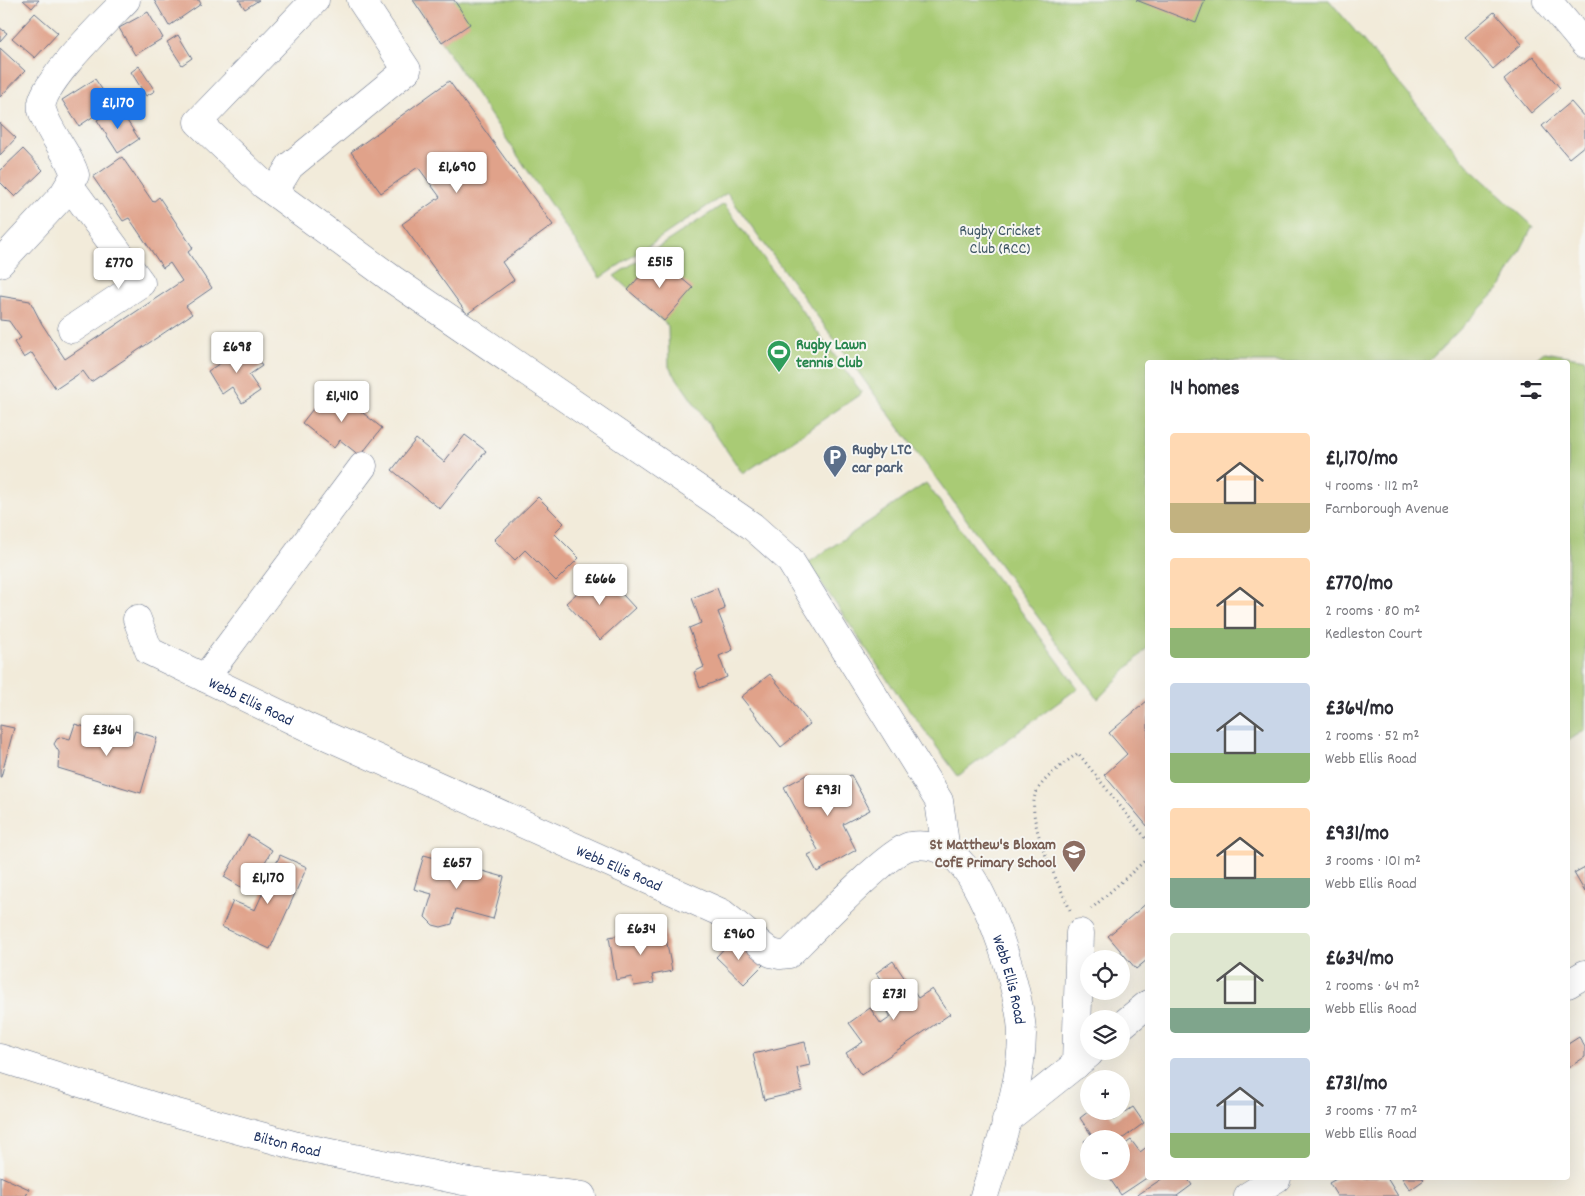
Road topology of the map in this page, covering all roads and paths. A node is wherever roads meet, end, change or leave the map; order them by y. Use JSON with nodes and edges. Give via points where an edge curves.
{"nodes":[{"id":1,"x":126,"y":0,"type":"edge"},
{"id":2,"x":315,"y":0,"type":"edge"},
{"id":3,"x":362,"y":0,"type":"edge"},
{"id":4,"x":1547,"y":0,"type":"edge"},
{"id":5,"x":1585,"y":45,"type":"edge"},
{"id":6,"x":70,"y":186,"type":"junction"},
{"id":7,"x":274,"y":192,"type":"junction"},
{"id":8,"x":3,"y":254,"type":"edge"},
{"id":9,"x":72,"y":329,"type":"dead end"},
{"id":10,"x":363,"y":466,"type":"dead end"},
{"id":11,"x":137,"y":619,"type":"dead end"},
{"id":12,"x":205,"y":678,"type":"junction"},
{"id":13,"x":1145,"y":836,"type":"edge"},
{"id":14,"x":946,"y":851,"type":"junction"},
{"id":15,"x":1145,"y":861,"type":"edge"},
{"id":16,"x":1081,"y":919,"type":"junction"},
{"id":17,"x":1585,"y":974,"type":"edge"},
{"id":18,"x":1570,"y":983,"type":"edge"},
{"id":19,"x":1145,"y":1006,"type":"edge"},
{"id":20,"x":1083,"y":1010,"type":"edge"},
{"id":21,"x":1130,"y":1019,"type":"edge"},
{"id":22,"x":0,"y":1058,"type":"edge"},
{"id":23,"x":1081,"y":1060,"type":"edge"},
{"id":24,"x":1006,"y":1120,"type":"junction"},
{"id":25,"x":1274,"y":1180,"type":"edge"},
{"id":26,"x":582,"y":1196,"type":"edge"},
{"id":27,"x":984,"y":1196,"type":"edge"},
{"id":28,"x":1248,"y":1196,"type":"edge"}],
"edges":[{"from":1,"to":6,"type":"street","via":[[55,76],[45,94],[41,108],[70,159],[75,175]]},
{"from":2,"to":7,"type":"street","via":[[198,122]]},
{"from":3,"to":7,"type":"street","via":[[407,70],[290,166]]},
{"from":4,"to":5,"type":"street"},
{"from":6,"to":8,"type":"street"},
{"from":6,"to":9,"type":"street","via":[[141,283]]},
{"from":7,"to":14,"type":"street","via":[[392,280],[752,526],[789,559],[939,801]]},
{"from":10,"to":12,"type":"street"},
{"from":11,"to":12,"type":"street","name":"Webb Ellis Road","via":[[149,651]]},
{"from":12,"to":14,"type":"street","name":"Webb Ellis Road","via":[[722,913],[770,953],[789,954],[886,860],[908,846],[923,845]]},
{"from":13,"to":16,"type":"path","via":[[1078,753],[1050,773],[1034,799],[1038,835]]},
{"from":14,"to":24,"type":"street","name":"Webb Ellis Road","via":[[959,860],[976,883],[1014,982],[1022,1034]]},
{"from":15,"to":16,"type":"path"},
{"from":16,"to":20,"type":"street"},
{"from":17,"to":18,"type":"street"},
{"from":19,"to":21,"type":"street"},
{"from":22,"to":26,"type":"street","name":"Bilton Road","via":[[166,1110],[297,1146],[463,1181]]},
{"from":23,"to":24,"type":"street"},
{"from":24,"to":27,"type":"street","name":"Webb Ellis Road"},
{"from":25,"to":28,"type":"street"}]}
